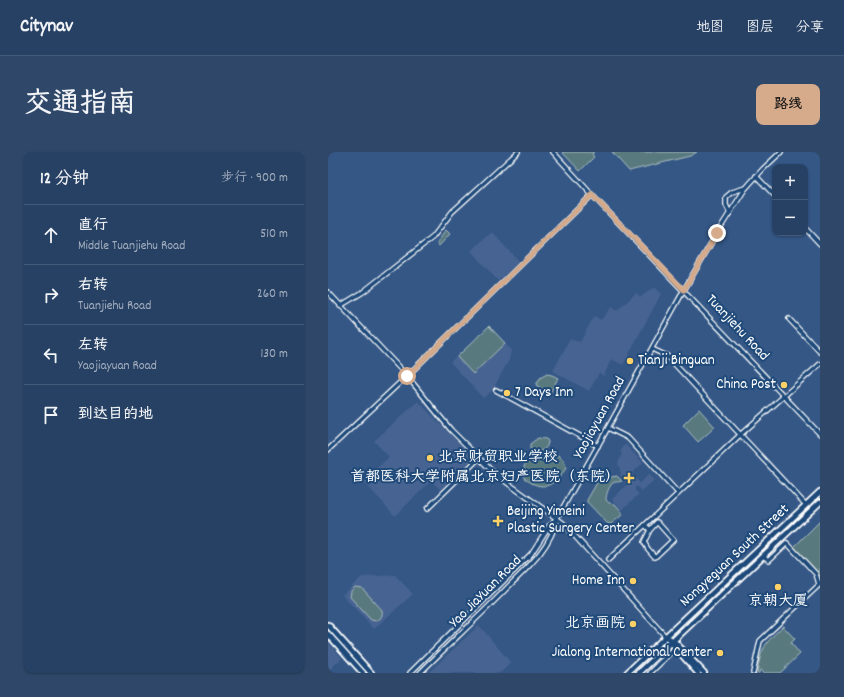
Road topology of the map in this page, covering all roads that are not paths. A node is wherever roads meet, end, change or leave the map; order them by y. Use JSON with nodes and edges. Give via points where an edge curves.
{"nodes":[{"id":1,"x":518,"y":152,"type":"edge"},
{"id":2,"x":553,"y":152,"type":"edge"},
{"id":3,"x":781,"y":152,"type":"edge"},
{"id":4,"x":756,"y":176,"type":"junction"},
{"id":5,"x":745,"y":188,"type":"junction"},
{"id":6,"x":772,"y":193,"type":"edge"},
{"id":7,"x":592,"y":195,"type":"junction"},
{"id":8,"x":730,"y":213,"type":"junction"},
{"id":9,"x":808,"y":231,"type":"edge"},
{"id":10,"x":820,"y":244,"type":"edge"},
{"id":11,"x":684,"y":290,"type":"junction"},
{"id":12,"x":328,"y":292,"type":"edge"},
{"id":13,"x":340,"y":306,"type":"junction"},
{"id":14,"x":789,"y":319,"type":"dead end"},
{"id":15,"x":652,"y":349,"type":"junction"},
{"id":16,"x":820,"y":352,"type":"edge"},
{"id":17,"x":820,"y":364,"type":"edge"},
{"id":18,"x":407,"y":376,"type":"junction"},
{"id":19,"x":496,"y":390,"type":"dead end"},
{"id":20,"x":784,"y":396,"type":"junction"},
{"id":21,"x":608,"y":428,"type":"junction"},
{"id":22,"x":820,"y":434,"type":"edge"},
{"id":23,"x":740,"y":435,"type":"junction"},
{"id":24,"x":598,"y":446,"type":"junction"},
{"id":25,"x":328,"y":450,"type":"edge"},
{"id":26,"x":479,"y":458,"type":"junction"},
{"id":27,"x":820,"y":492,"type":"edge"},
{"id":28,"x":678,"y":493,"type":"junction"},
{"id":29,"x":820,"y":502,"type":"edge"},
{"id":30,"x":806,"y":505,"type":"junction"},
{"id":31,"x":428,"y":509,"type":"dead end"},
{"id":32,"x":557,"y":518,"type":"junction"},
{"id":33,"x":646,"y":525,"type":"junction"},
{"id":34,"x":650,"y":530,"type":"junction"},
{"id":35,"x":763,"y":556,"type":"junction"},
{"id":36,"x":608,"y":560,"type":"dead end"},
{"id":37,"x":820,"y":584,"type":"edge"},
{"id":38,"x":328,"y":625,"type":"edge"},
{"id":39,"x":328,"y":634,"type":"edge"},
{"id":40,"x":666,"y":636,"type":"junction"},
{"id":41,"x":672,"y":641,"type":"junction"},
{"id":42,"x":676,"y":648,"type":"junction"},
{"id":43,"x":363,"y":673,"type":"edge"},
{"id":44,"x":371,"y":673,"type":"edge"},
{"id":45,"x":410,"y":673,"type":"edge"},
{"id":46,"x":420,"y":673,"type":"edge"},
{"id":47,"x":628,"y":673,"type":"edge"},
{"id":48,"x":638,"y":673,"type":"edge"},
{"id":49,"x":650,"y":673,"type":"edge"},
{"id":50,"x":698,"y":673,"type":"edge"},
{"id":51,"x":704,"y":673,"type":"edge"},
{"id":52,"x":753,"y":673,"type":"edge"}],
"edges":[{"from":1,"to":13,"type":"street","via":[[452,212],[433,237],[363,292]]},
{"from":2,"to":7,"type":"street","name":"Tuanjiehu Road"},
{"from":3,"to":4,"type":"street","name":"Yaojiayuan Road"},
{"from":4,"to":5,"type":"street","name":"Yaojiayuan Road"},
{"from":4,"to":6,"type":"street"},
{"from":5,"to":8,"type":"street","name":"Yaojiayuan Road"},
{"from":5,"to":8,"type":"street","via":[[726,197]]},
{"from":7,"to":11,"type":"street","name":"Tuanjiehu Road"},
{"from":7,"to":18,"type":"street"},
{"from":8,"to":11,"type":"street","name":"Yaojiayuan Road"},
{"from":9,"to":10,"type":"street"},
{"from":11,"to":15,"type":"street","name":"Yaojiayuan Road"},
{"from":11,"to":20,"type":"street","name":"Tuanjiehu Road"},
{"from":12,"to":13,"type":"street"},
{"from":13,"to":18,"type":"street"},
{"from":14,"to":16,"type":"street"},
{"from":15,"to":21,"type":"street","name":"Yaojiayuan Road"},
{"from":15,"to":23,"type":"street","via":[[667,356]]},
{"from":17,"to":20,"type":"street"},
{"from":18,"to":25,"type":"street"},
{"from":18,"to":26,"type":"street","via":[[451,430]]},
{"from":19,"to":24,"type":"street"},
{"from":20,"to":22,"type":"street","name":"Tuanjiehu Road"},
{"from":20,"to":23,"type":"street"},
{"from":21,"to":24,"type":"street","name":"Yaojiayuan Road"},
{"from":21,"to":28,"type":"street","via":[[628,438]]},
{"from":23,"to":28,"type":"street"},
{"from":23,"to":30,"type":"street"},
{"from":24,"to":32,"type":"street","name":"Yaojiayuan Road"},
{"from":26,"to":31,"type":"street"},
{"from":26,"to":32,"type":"street","via":[[495,474]]},
{"from":27,"to":30,"type":"main road","name":"Nongyeguan South Street"},
{"from":28,"to":33,"type":"street"},
{"from":29,"to":35,"type":"main road","name":"Nongyeguan South Street"},
{"from":30,"to":40,"type":"main road","name":"Nongyeguan South Street"},
{"from":32,"to":40,"type":"street"},
{"from":32,"to":45,"type":"street","name":"Yaojiayuan Road","via":[[549,526],[532,554]]},
{"from":32,"to":46,"type":"street","name":"Yao JiaYuan Road","via":[[546,545],[532,563]]},
{"from":33,"to":34,"type":"street"},
{"from":33,"to":36,"type":"street"},
{"from":34,"to":34,"type":"street","via":[[644,542],[655,557],[673,540],[657,522]]},
{"from":35,"to":37,"type":"street","via":[[769,560],[787,543],[816,574]]},
{"from":35,"to":41,"type":"main road","name":"Nongyeguan South Street"},
{"from":37,"to":52,"type":"street","via":[[760,641]]},
{"from":38,"to":44,"type":"main road"},
{"from":39,"to":43,"type":"main road"},
{"from":40,"to":41,"type":"main road"},
{"from":40,"to":47,"type":"main road","name":"Nongyeguan South Street"},
{"from":41,"to":42,"type":"main road"},
{"from":41,"to":48,"type":"main road","name":"Nongyeguan South Street"},
{"from":41,"to":51,"type":"main road"},
{"from":42,"to":49,"type":"street"},
{"from":42,"to":50,"type":"main road"}]}
